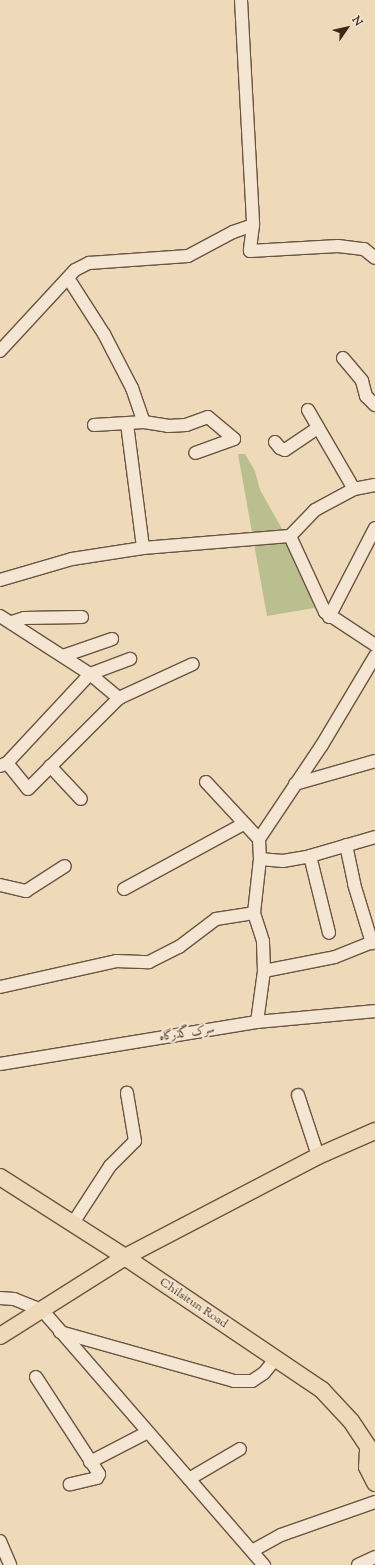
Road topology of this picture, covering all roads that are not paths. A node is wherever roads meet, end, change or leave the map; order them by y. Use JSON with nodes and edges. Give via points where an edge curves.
{"nodes":[{"id":1,"x":241,"y":0,"type":"edge"},
{"id":2,"x":253,"y":225,"type":"junction"},
{"id":3,"x":375,"y":258,"type":"edge"},
{"id":4,"x":68,"y":278,"type":"junction"},
{"id":5,"x":0,"y":351,"type":"edge"},
{"id":6,"x":343,"y":358,"type":"dead end"},
{"id":7,"x":375,"y":405,"type":"edge"},
{"id":8,"x":308,"y":410,"type":"dead end"},
{"id":9,"x":144,"y":422,"type":"junction"},
{"id":10,"x":127,"y":424,"type":"junction"},
{"id":11,"x":94,"y":425,"type":"dead end"},
{"id":12,"x":318,"y":428,"type":"junction"},
{"id":13,"x":275,"y":442,"type":"dead end"},
{"id":14,"x":195,"y":453,"type":"dead end"},
{"id":15,"x":375,"y":485,"type":"edge"},
{"id":16,"x":354,"y":489,"type":"junction"},
{"id":17,"x":375,"y":528,"type":"edge"},
{"id":18,"x":290,"y":536,"type":"junction"},
{"id":19,"x":143,"y":548,"type":"junction"},
{"id":20,"x":0,"y":580,"type":"edge"},
{"id":21,"x":0,"y":616,"type":"edge"},
{"id":22,"x":82,"y":617,"type":"dead end"},
{"id":23,"x":329,"y":617,"type":"junction"},
{"id":24,"x":12,"y":622,"type":"junction"},
{"id":25,"x":112,"y":639,"type":"dead end"},
{"id":26,"x":375,"y":645,"type":"edge"},
{"id":27,"x":63,"y":656,"type":"junction"},
{"id":28,"x":375,"y":656,"type":"edge"},
{"id":29,"x":130,"y":659,"type":"dead end"},
{"id":30,"x":193,"y":664,"type":"dead end"},
{"id":31,"x":90,"y":674,"type":"junction"},
{"id":32,"x":119,"y":698,"type":"junction"},
{"id":33,"x":375,"y":761,"type":"edge"},
{"id":34,"x":3,"y":764,"type":"edge"},
{"id":35,"x":50,"y":766,"type":"junction"},
{"id":36,"x":206,"y":782,"type":"dead end"},
{"id":37,"x":295,"y":784,"type":"junction"},
{"id":38,"x":81,"y":799,"type":"dead end"},
{"id":39,"x":243,"y":824,"type":"junction"},
{"id":40,"x":375,"y":837,"type":"edge"},
{"id":41,"x":259,"y":840,"type":"junction"},
{"id":42,"x":346,"y":845,"type":"junction"},
{"id":43,"x":310,"y":856,"type":"junction"},
{"id":44,"x":260,"y":859,"type":"junction"},
{"id":45,"x":65,"y":866,"type":"dead end"},
{"id":46,"x":0,"y":885,"type":"edge"},
{"id":47,"x":124,"y":889,"type":"dead end"},
{"id":48,"x":254,"y":913,"type":"junction"},
{"id":49,"x":329,"y":933,"type":"dead end"},
{"id":50,"x":373,"y":942,"type":"edge"},
{"id":51,"x":264,"y":971,"type":"junction"},
{"id":52,"x":0,"y":987,"type":"edge"},
{"id":53,"x":375,"y":1011,"type":"edge"},
{"id":54,"x":257,"y":1022,"type":"junction"},
{"id":55,"x":0,"y":1064,"type":"edge"},
{"id":56,"x":127,"y":1093,"type":"dead end"},
{"id":57,"x":298,"y":1095,"type":"dead end"},
{"id":58,"x":375,"y":1132,"type":"edge"},
{"id":59,"x":318,"y":1156,"type":"junction"},
{"id":60,"x":0,"y":1177,"type":"edge"},
{"id":61,"x":73,"y":1223,"type":"junction"},
{"id":62,"x":125,"y":1257,"type":"junction"},
{"id":63,"x":0,"y":1298,"type":"edge"},
{"id":64,"x":43,"y":1311,"type":"junction"},
{"id":65,"x":60,"y":1332,"type":"junction"},
{"id":66,"x":0,"y":1336,"type":"edge"},
{"id":67,"x":276,"y":1358,"type":"junction"},
{"id":68,"x":36,"y":1378,"type":"dead end"},
{"id":69,"x":148,"y":1432,"type":"junction"},
{"id":70,"x":240,"y":1449,"type":"dead end"},
{"id":71,"x":373,"y":1452,"type":"edge"},
{"id":72,"x":90,"y":1462,"type":"junction"},
{"id":73,"x":189,"y":1479,"type":"junction"},
{"id":74,"x":375,"y":1483,"type":"edge"},
{"id":75,"x":70,"y":1484,"type":"dead end"},
{"id":76,"x":375,"y":1502,"type":"edge"},
{"id":77,"x":0,"y":1541,"type":"edge"},
{"id":78,"x":252,"y":1551,"type":"junction"},
{"id":79,"x":375,"y":1557,"type":"edge"},
{"id":80,"x":10,"y":1565,"type":"edge"},
{"id":81,"x":264,"y":1565,"type":"edge"},
{"id":82,"x":358,"y":1565,"type":"edge"}],
"edges":[{"from":1,"to":2,"type":"street"},
{"from":2,"to":3,"type":"street","via":[[250,251],[338,246],[364,249]]},
{"from":2,"to":4,"type":"street","via":[[233,232],[188,256],[98,260],[75,270]]},
{"from":4,"to":5,"type":"street"},
{"from":4,"to":9,"type":"street","via":[[104,334],[132,388]]},
{"from":6,"to":7,"type":"street","via":[[362,381],[366,396]]},
{"from":8,"to":12,"type":"street"},
{"from":9,"to":10,"type":"street"},
{"from":9,"to":14,"type":"street","via":[[168,426],[186,425],[208,417],[234,440]]},
{"from":10,"to":11,"type":"street"},
{"from":10,"to":19,"type":"street"},
{"from":12,"to":13,"type":"street","via":[[285,450]]},
{"from":12,"to":16,"type":"street"},
{"from":15,"to":16,"type":"street"},
{"from":16,"to":18,"type":"street","via":[[315,510]]},
{"from":17,"to":23,"type":"street"},
{"from":18,"to":19,"type":"street"},
{"from":18,"to":23,"type":"street"},
{"from":19,"to":20,"type":"street","via":[[72,559]]},
{"from":21,"to":24,"type":"street"},
{"from":22,"to":24,"type":"street","via":[[24,618]]},
{"from":23,"to":26,"type":"street"},
{"from":24,"to":27,"type":"street"},
{"from":25,"to":27,"type":"street"},
{"from":27,"to":31,"type":"street"},
{"from":28,"to":37,"type":"street","via":[[322,746]]},
{"from":29,"to":31,"type":"street"},
{"from":30,"to":32,"type":"street"},
{"from":31,"to":32,"type":"street"},
{"from":31,"to":34,"type":"street"},
{"from":32,"to":35,"type":"street"},
{"from":33,"to":37,"type":"street"},
{"from":34,"to":35,"type":"street","via":[[28,788]]},
{"from":35,"to":38,"type":"street"},
{"from":36,"to":39,"type":"street"},
{"from":37,"to":41,"type":"street"},
{"from":39,"to":41,"type":"street"},
{"from":39,"to":47,"type":"street"},
{"from":40,"to":42,"type":"street"},
{"from":41,"to":44,"type":"street"},
{"from":42,"to":43,"type":"street"},
{"from":42,"to":50,"type":"street","via":[[354,884]]},
{"from":43,"to":44,"type":"street","via":[[283,861]]},
{"from":43,"to":49,"type":"street"},
{"from":44,"to":48,"type":"street"},
{"from":45,"to":46,"type":"street","via":[[26,891]]},
{"from":48,"to":51,"type":"street","via":[[263,941]]},
{"from":48,"to":52,"type":"street","via":[[216,919],[179,947],[149,962],[116,961]]},
{"from":50,"to":51,"type":"street","via":[[335,957]]},
{"from":51,"to":54,"type":"street"},
{"from":53,"to":54,"type":"street","name":"سرک گذرگاه"},
{"from":54,"to":55,"type":"street","name":"سرک گذرگاه"},
{"from":56,"to":61,"type":"street","via":[[135,1141],[110,1166]]},
{"from":57,"to":59,"type":"street"},
{"from":58,"to":59,"type":"main road"},
{"from":59,"to":62,"type":"main road"},
{"from":60,"to":61,"type":"main road","name":"Chilsitun Road"},
{"from":61,"to":62,"type":"main road","name":"Chilsitun Road"},
{"from":62,"to":64,"type":"main road"},
{"from":62,"to":67,"type":"main road","name":"Chilsitun Road"},
{"from":63,"to":64,"type":"street","via":[[14,1299]]},
{"from":64,"to":65,"type":"street"},
{"from":64,"to":66,"type":"main road"},
{"from":65,"to":67,"type":"street","via":[[234,1381],[252,1381],[264,1373]]},
{"from":65,"to":69,"type":"street"},
{"from":67,"to":71,"type":"main road","name":"Chilsitun Road","via":[[322,1390],[351,1421]]},
{"from":68,"to":72,"type":"street"},
{"from":69,"to":72,"type":"street"},
{"from":69,"to":73,"type":"street"},
{"from":70,"to":73,"type":"street"},
{"from":71,"to":74,"type":"main road","name":"Chilsitun Road","via":[[368,1467]]},
{"from":72,"to":75,"type":"street","via":[[99,1476]]},
{"from":73,"to":78,"type":"street"},
{"from":76,"to":78,"type":"street","via":[[281,1535]]},
{"from":77,"to":80,"type":"street"},
{"from":78,"to":81,"type":"street"},
{"from":79,"to":82,"type":"street"}]}
